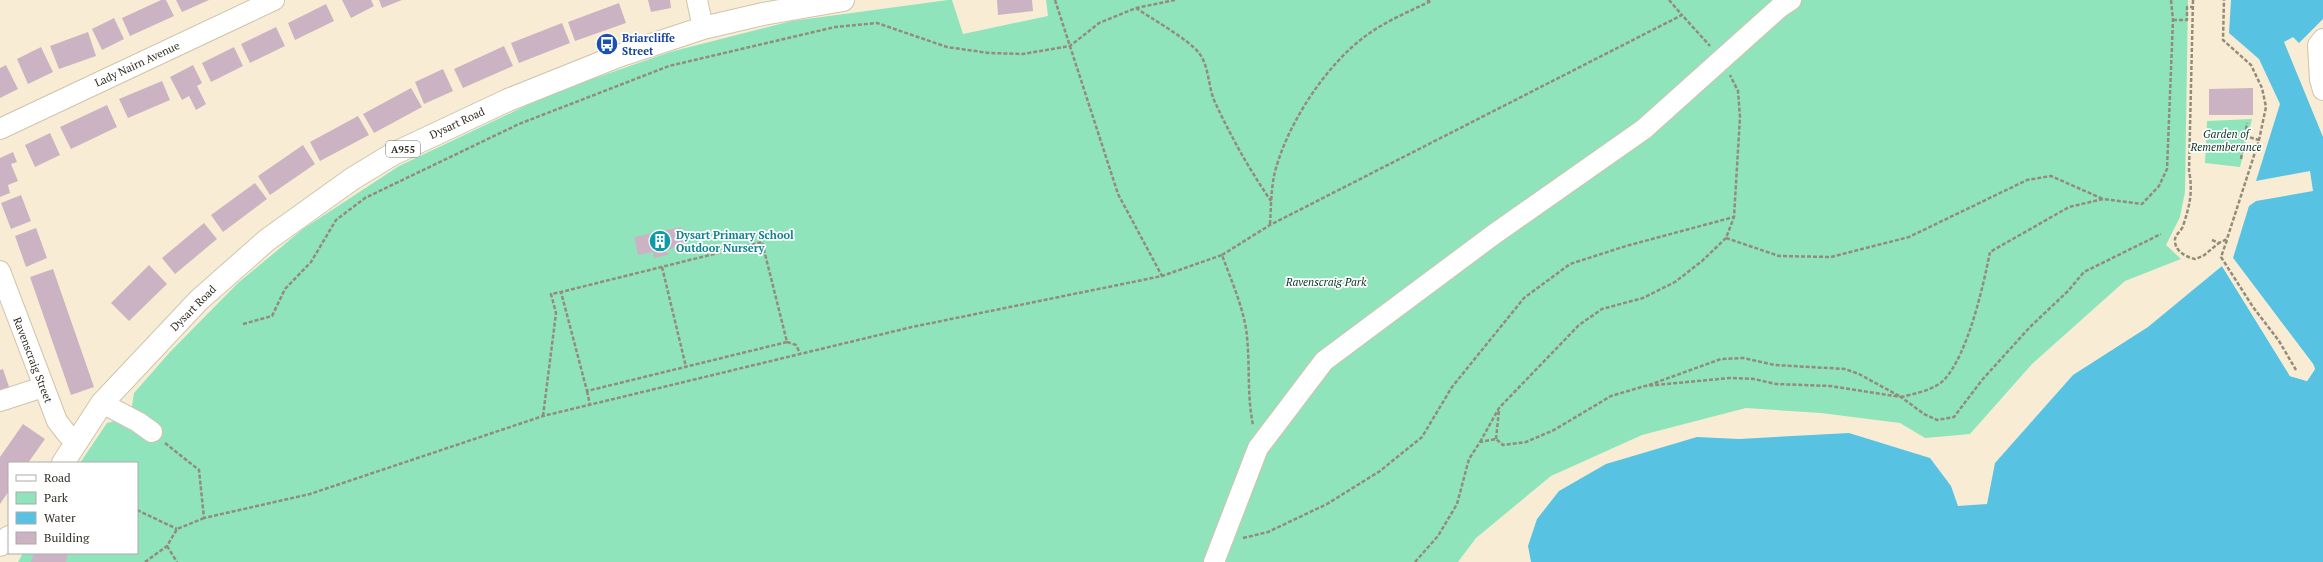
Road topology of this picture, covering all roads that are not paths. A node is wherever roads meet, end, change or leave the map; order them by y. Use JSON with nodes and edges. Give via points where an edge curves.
{"nodes":[{"id":1,"x":274,"y":0,"type":"edge"},
{"id":2,"x":697,"y":0,"type":"edge"},
{"id":3,"x":843,"y":0,"type":"edge"},
{"id":4,"x":1791,"y":0,"type":"edge"},
{"id":5,"x":703,"y":28,"type":"junction"},
{"id":6,"x":2323,"y":39,"type":"edge"},
{"id":7,"x":2323,"y":90,"type":"edge"},
{"id":8,"x":0,"y":129,"type":"edge"},
{"id":9,"x":0,"y":271,"type":"edge"},
{"id":10,"x":43,"y":387,"type":"junction"},
{"id":11,"x":0,"y":402,"type":"edge"},
{"id":12,"x":102,"y":403,"type":"junction"},
{"id":13,"x":152,"y":432,"type":"road end"},
{"id":14,"x":77,"y":442,"type":"junction"},
{"id":15,"x":64,"y":462,"type":"edge"},
{"id":16,"x":8,"y":538,"type":"edge"},
{"id":17,"x":0,"y":545,"type":"edge"},
{"id":18,"x":1214,"y":562,"type":"edge"}],
"edges":[{"from":1,"to":8,"type":"street","name":"Lady Nairn Avenue"},
{"from":2,"to":5,"type":"street"},
{"from":3,"to":5,"type":"main road","name":"Dysart Road","number":"A955"},
{"from":4,"to":18,"type":"street","via":[[1644,129],[1493,235],[1324,361],[1258,448]]},
{"from":5,"to":12,"type":"main road","name":"Dysart Road","number":"A955","via":[[618,56],[514,97],[393,154],[352,179],[267,240],[216,285]]},
{"from":6,"to":7,"type":"street","via":[[2318,45]]},
{"from":9,"to":10,"type":"street","name":"Ravenscraig Street"},
{"from":10,"to":11,"type":"street"},
{"from":10,"to":14,"type":"street","name":"Ravenscraig Street","via":[[57,421]]},
{"from":12,"to":13,"type":"street"},
{"from":12,"to":14,"type":"main road","name":"Dysart Road","number":"A955"},
{"from":14,"to":15,"type":"main road","name":"Dysart Road","number":"A955"},
{"from":16,"to":17,"type":"main road"}]}
